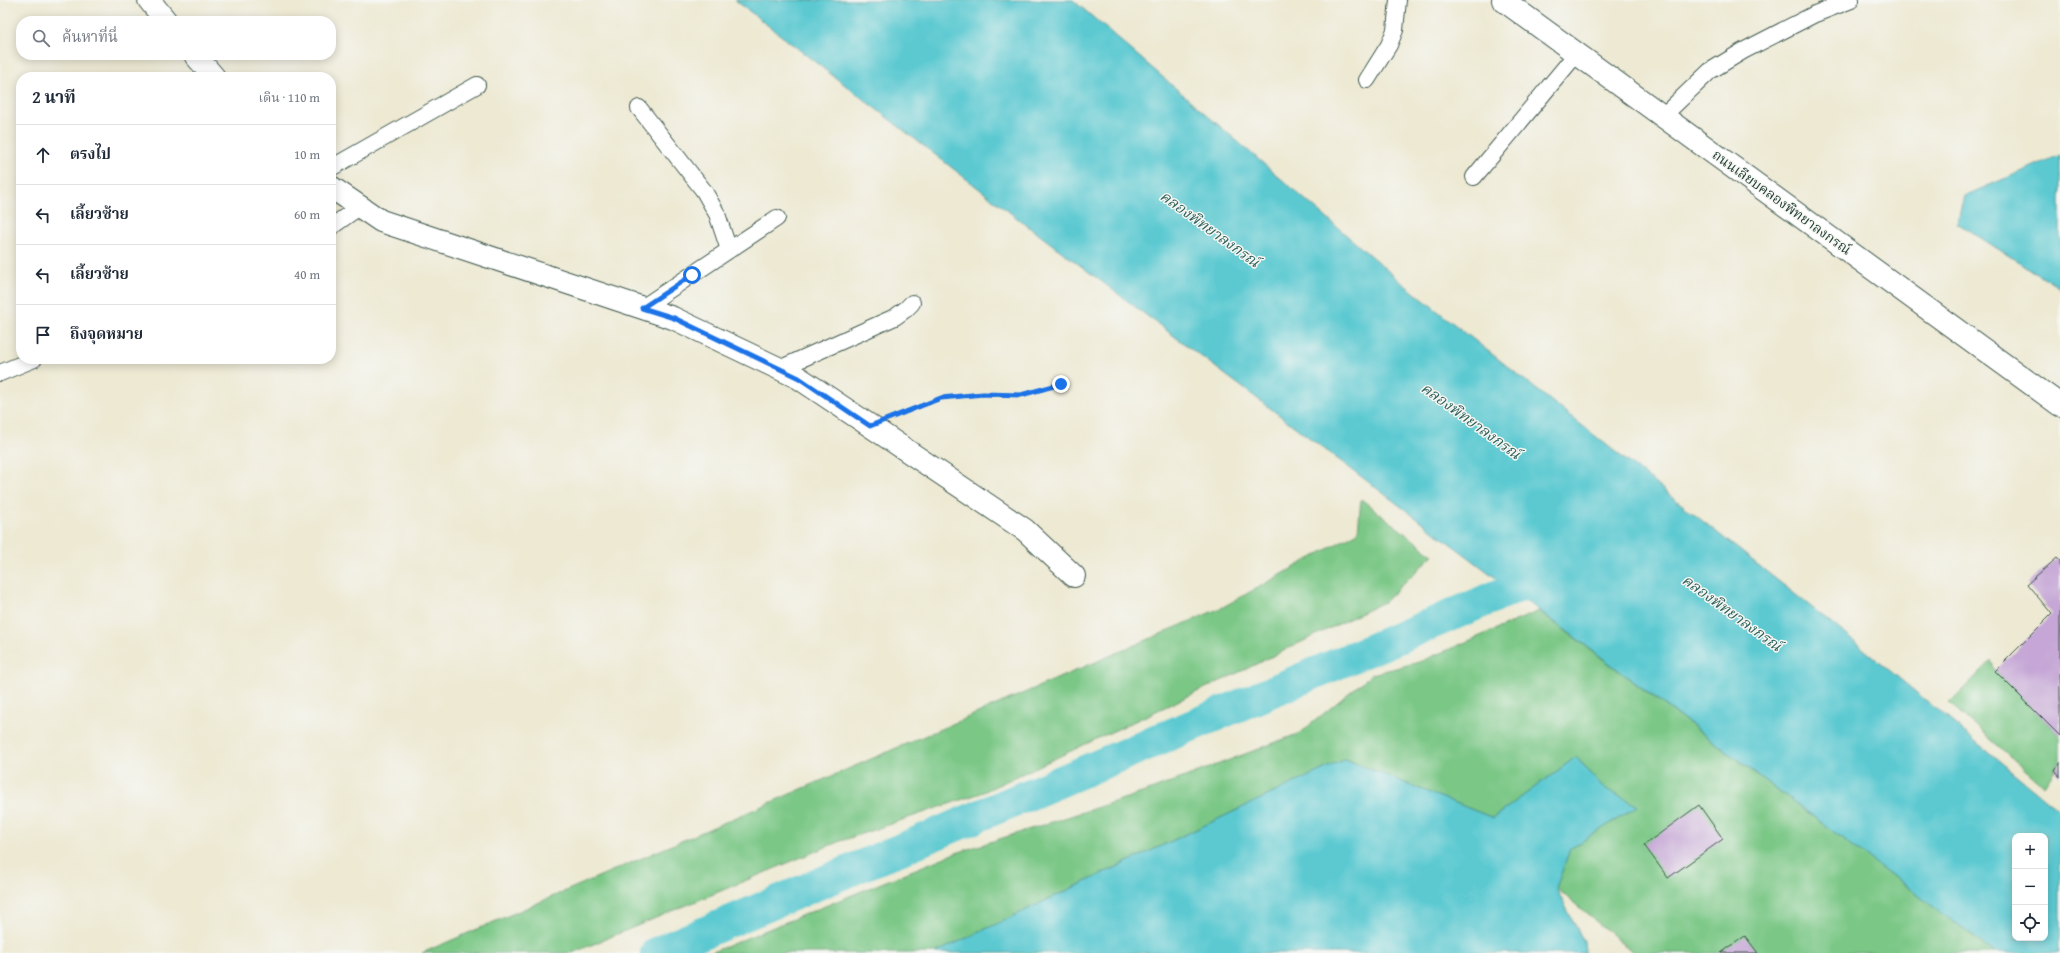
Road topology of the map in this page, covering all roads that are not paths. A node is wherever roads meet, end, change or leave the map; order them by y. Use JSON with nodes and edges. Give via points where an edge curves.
{"nodes":[{"id":1,"x":149,"y":0,"type":"edge"},
{"id":2,"x":1398,"y":0,"type":"edge"},
{"id":3,"x":1504,"y":0,"type":"edge"},
{"id":4,"x":1851,"y":0,"type":"edge"},
{"id":5,"x":162,"y":16,"type":"edge"},
{"id":6,"x":1577,"y":53,"type":"junction"},
{"id":7,"x":199,"y":60,"type":"edge"},
{"id":8,"x":209,"y":72,"type":"edge"},
{"id":9,"x":1367,"y":80,"type":"dead end"},
{"id":10,"x":477,"y":85,"type":"dead end"},
{"id":11,"x":639,"y":108,"type":"dead end"},
{"id":12,"x":1663,"y":116,"type":"junction"},
{"id":13,"x":336,"y":165,"type":"edge"},
{"id":14,"x":1474,"y":177,"type":"dead end"},
{"id":15,"x":336,"y":191,"type":"edge"},
{"id":16,"x":359,"y":207,"type":"junction"},
{"id":17,"x":777,"y":218,"type":"dead end"},
{"id":18,"x":336,"y":223,"type":"edge"},
{"id":19,"x":729,"y":250,"type":"junction"},
{"id":20,"x":912,"y":303,"type":"dead end"},
{"id":21,"x":642,"y":308,"type":"junction"},
{"id":22,"x":22,"y":364,"type":"edge"},
{"id":23,"x":778,"y":369,"type":"junction"},
{"id":24,"x":0,"y":373,"type":"edge"},
{"id":25,"x":2060,"y":405,"type":"edge"},
{"id":26,"x":1074,"y":576,"type":"dead end"}],
"edges":[{"from":1,"to":5,"type":"street"},
{"from":2,"to":9,"type":"lane","via":[[1395,30],[1389,45]]},
{"from":3,"to":6,"type":"street","name":"ถนนเลียบคลองพิทยาลงกรณ์"},
{"from":4,"to":12,"type":"lane","via":[[1815,14],[1710,71]]},
{"from":6,"to":12,"type":"street","name":"ถนนเลียบคลองพิทยาลงกรณ์"},
{"from":6,"to":14,"type":"lane"},
{"from":7,"to":8,"type":"street"},
{"from":10,"to":13,"type":"lane"},
{"from":11,"to":19,"type":"lane","via":[[704,191],[717,214]]},
{"from":12,"to":25,"type":"street","name":"ถนนเลียบคลองพิทยาลงกรณ์"},
{"from":15,"to":16,"type":"street"},
{"from":16,"to":18,"type":"lane"},
{"from":16,"to":21,"type":"street","via":[[381,221]]},
{"from":17,"to":19,"type":"lane"},
{"from":19,"to":21,"type":"lane"},
{"from":20,"to":23,"type":"lane","via":[[895,317]]},
{"from":21,"to":23,"type":"street","via":[[674,318]]},
{"from":22,"to":24,"type":"lane"},
{"from":23,"to":26,"type":"street","via":[[799,378],[1025,530]]}]}
